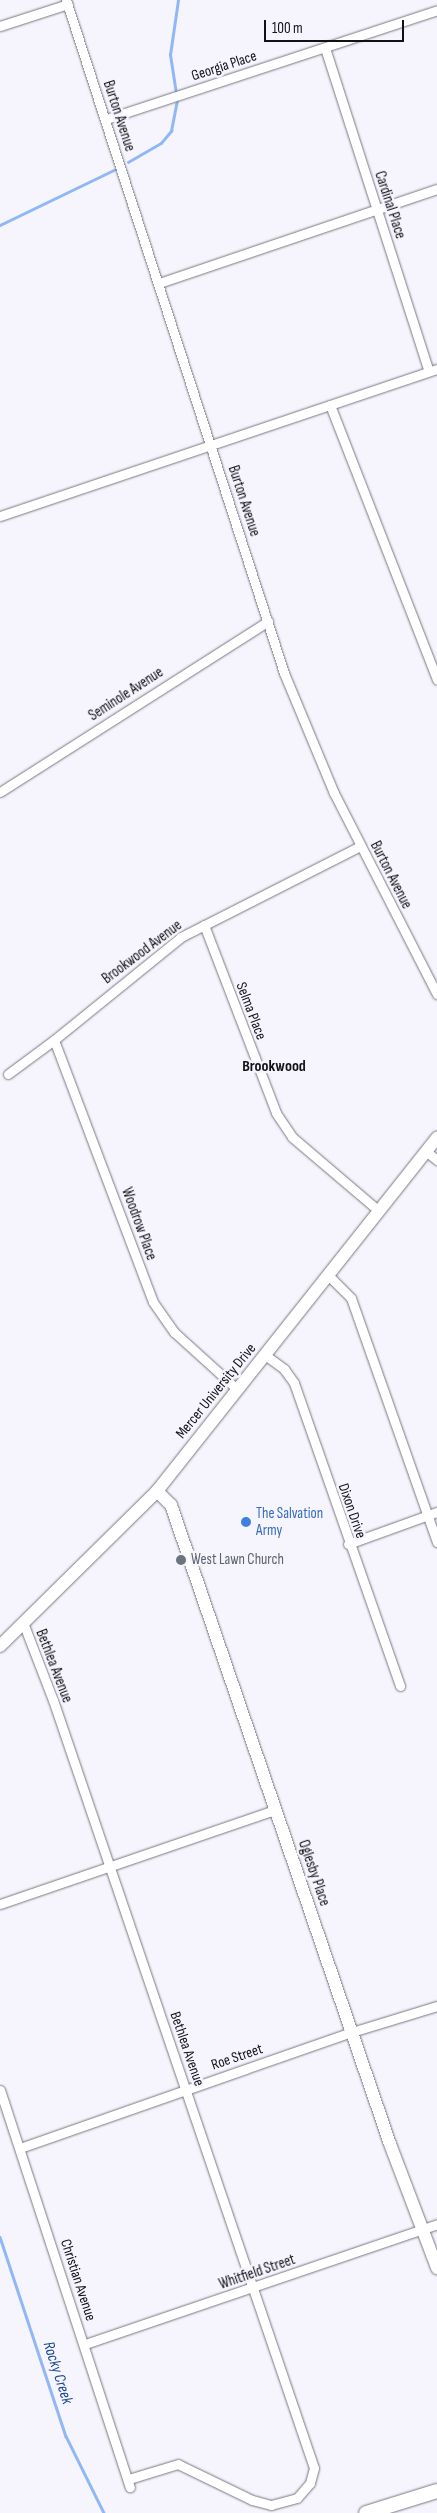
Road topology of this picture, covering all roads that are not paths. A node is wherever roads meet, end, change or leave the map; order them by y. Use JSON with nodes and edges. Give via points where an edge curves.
{"nodes":[{"id":1,"x":67,"y":2,"type":"edge"},
{"id":2,"x":437,"y":10,"type":"edge"},
{"id":3,"x":0,"y":26,"type":"edge"},
{"id":4,"x":325,"y":48,"type":"junction"},
{"id":5,"x":106,"y":119,"type":"junction"},
{"id":6,"x":437,"y":189,"type":"edge"},
{"id":7,"x":377,"y":209,"type":"junction"},
{"id":8,"x":159,"y":283,"type":"junction"},
{"id":9,"x":433,"y":370,"type":"edge"},
{"id":10,"x":330,"y":405,"type":"junction"},
{"id":11,"x":212,"y":446,"type":"junction"},
{"id":12,"x":0,"y":516,"type":"edge"},
{"id":13,"x":268,"y":621,"type":"junction"},
{"id":14,"x":437,"y":680,"type":"edge"},
{"id":15,"x":0,"y":792,"type":"edge"},
{"id":16,"x":360,"y":846,"type":"junction"},
{"id":17,"x":204,"y":925,"type":"junction"},
{"id":18,"x":437,"y":994,"type":"edge"},
{"id":19,"x":54,"y":1040,"type":"junction"},
{"id":20,"x":8,"y":1074,"type":"dead end"},
{"id":21,"x":437,"y":1138,"type":"edge"},
{"id":22,"x":426,"y":1152,"type":"junction"},
{"id":23,"x":437,"y":1160,"type":"edge"},
{"id":24,"x":379,"y":1211,"type":"junction"},
{"id":25,"x":329,"y":1276,"type":"junction"},
{"id":26,"x":265,"y":1355,"type":"junction"},
{"id":27,"x":238,"y":1390,"type":"junction"},
{"id":28,"x":157,"y":1491,"type":"junction"},
{"id":29,"x":432,"y":1513,"type":"edge"},
{"id":30,"x":437,"y":1542,"type":"edge"},
{"id":31,"x":348,"y":1544,"type":"junction"},
{"id":32,"x":24,"y":1625,"type":"junction"},
{"id":33,"x":0,"y":1646,"type":"edge"},
{"id":34,"x":400,"y":1686,"type":"dead end"},
{"id":35,"x":275,"y":1810,"type":"junction"},
{"id":36,"x":110,"y":1866,"type":"junction"},
{"id":37,"x":0,"y":1904,"type":"edge"},
{"id":38,"x":437,"y":2006,"type":"edge"},
{"id":39,"x":352,"y":2032,"type":"junction"},
{"id":40,"x":0,"y":2090,"type":"edge"},
{"id":41,"x":186,"y":2090,"type":"junction"},
{"id":42,"x":20,"y":2148,"type":"junction"},
{"id":43,"x":437,"y":2224,"type":"edge"},
{"id":44,"x":424,"y":2229,"type":"junction"},
{"id":45,"x":437,"y":2268,"type":"edge"},
{"id":46,"x":254,"y":2288,"type":"junction"},
{"id":47,"x":85,"y":2344,"type":"junction"},
{"id":48,"x":130,"y":2483,"type":"joint"},
{"id":49,"x":437,"y":2491,"type":"edge"},
{"id":50,"x":366,"y":2513,"type":"edge"}],
"edges":[{"from":1,"to":3,"type":"street"},
{"from":1,"to":5,"type":"street","name":"Burton Avenue"},
{"from":2,"to":4,"type":"street","name":"Georgia Place"},
{"from":4,"to":5,"type":"street","name":"Georgia Place"},
{"from":4,"to":7,"type":"street","name":"Cardinal Place"},
{"from":5,"to":8,"type":"street","name":"Burton Avenue"},
{"from":6,"to":7,"type":"street"},
{"from":7,"to":8,"type":"street"},
{"from":7,"to":9,"type":"street","name":"Cardinal Place"},
{"from":8,"to":11,"type":"street","name":"Burton Avenue"},
{"from":9,"to":10,"type":"street"},
{"from":10,"to":11,"type":"street"},
{"from":10,"to":14,"type":"street"},
{"from":11,"to":12,"type":"street"},
{"from":11,"to":13,"type":"street","name":"Burton Avenue"},
{"from":13,"to":15,"type":"street","name":"Seminole Avenue"},
{"from":13,"to":16,"type":"street","name":"Burton Avenue","via":[[307,732]]},
{"from":16,"to":17,"type":"street","name":"Brookwood Avenue"},
{"from":16,"to":18,"type":"street","name":"Burton Avenue"},
{"from":17,"to":19,"type":"street","name":"Brookwood Avenue","via":[[181,936]]},
{"from":17,"to":24,"type":"street","name":"Selma Place","via":[[276,1114],[292,1137]]},
{"from":19,"to":20,"type":"street","name":"Brookwood Avenue"},
{"from":19,"to":27,"type":"street","name":"Woodrow Place","via":[[153,1302],[174,1332]]},
{"from":21,"to":22,"type":"street","name":"Mercer University Drive"},
{"from":22,"to":23,"type":"street"},
{"from":22,"to":24,"type":"street","name":"Mercer University Drive"},
{"from":24,"to":25,"type":"street","name":"Mercer University Drive"},
{"from":25,"to":26,"type":"street","name":"Mercer University Drive"},
{"from":25,"to":29,"type":"street","via":[[351,1298]]},
{"from":26,"to":27,"type":"street","name":"Mercer University Drive"},
{"from":26,"to":31,"type":"street","name":"Dixon Drive","via":[[284,1369],[294,1383]]},
{"from":27,"to":28,"type":"street","name":"Mercer University Drive"},
{"from":28,"to":32,"type":"street","name":"Mercer University Drive"},
{"from":28,"to":35,"type":"street","name":"Oglesby Place","via":[[171,1505]]},
{"from":29,"to":30,"type":"street"},
{"from":29,"to":31,"type":"street"},
{"from":31,"to":34,"type":"street","name":"Dixon Drive"},
{"from":32,"to":33,"type":"street","name":"Mercer University Drive"},
{"from":32,"to":36,"type":"street","name":"Bethlea Avenue"},
{"from":35,"to":36,"type":"street"},
{"from":35,"to":39,"type":"street","name":"Oglesby Place"},
{"from":36,"to":37,"type":"street"},
{"from":36,"to":41,"type":"street","name":"Bethlea Avenue"},
{"from":38,"to":39,"type":"street","name":"Roe Street"},
{"from":39,"to":41,"type":"street","name":"Roe Street"},
{"from":39,"to":44,"type":"street","name":"Oglesby Place","via":[[390,2144]]},
{"from":40,"to":42,"type":"street","name":"Christian Avenue"},
{"from":41,"to":42,"type":"street","name":"Roe Street"},
{"from":41,"to":46,"type":"street","name":"Bethlea Avenue"},
{"from":42,"to":47,"type":"street","name":"Christian Avenue"},
{"from":43,"to":44,"type":"street","name":"Whitfield Street"},
{"from":44,"to":45,"type":"street","name":"Oglesby Place"},
{"from":44,"to":46,"type":"street","name":"Whitfield Street"},
{"from":46,"to":47,"type":"street","name":"Whitfield Street"},
{"from":46,"to":48,"type":"street","name":"Bethlea Avenue","via":[[312,2462],[310,2484],[297,2498],[271,2505],[252,2500],[178,2464]]},
{"from":47,"to":48,"type":"street","name":"Christian Avenue"},
{"from":49,"to":50,"type":"main road"}]}
